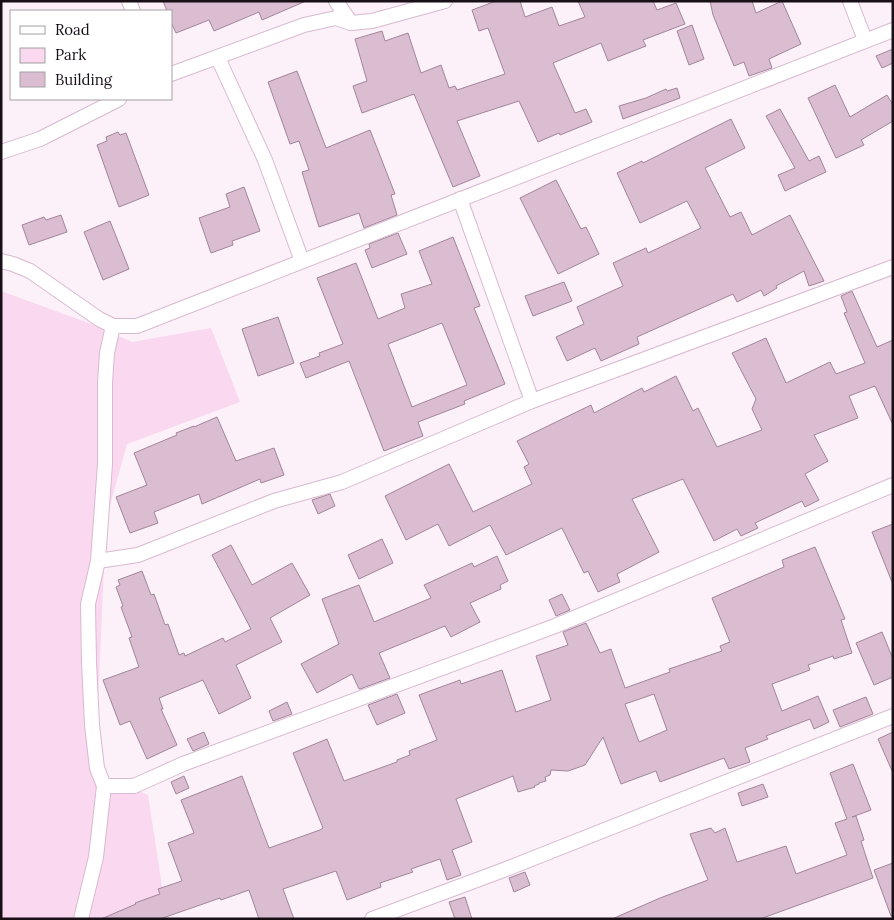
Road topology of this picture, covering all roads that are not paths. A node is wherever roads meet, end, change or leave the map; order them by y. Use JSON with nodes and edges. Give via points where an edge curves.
{"nodes":[{"id":1,"x":336,"y":1,"type":"edge"},
{"id":2,"x":445,"y":1,"type":"edge"},
{"id":3,"x":850,"y":1,"type":"edge"},
{"id":4,"x":351,"y":23,"type":"junction"},
{"id":5,"x":893,"y":30,"type":"edge"},
{"id":6,"x":865,"y":40,"type":"junction"},
{"id":7,"x":218,"y":58,"type":"junction"},
{"id":8,"x":172,"y":74,"type":"edge"},
{"id":9,"x":117,"y":100,"type":"edge"},
{"id":10,"x":1,"y":152,"type":"edge"},
{"id":11,"x":460,"y":199,"type":"junction"},
{"id":12,"x":1,"y":261,"type":"edge"},
{"id":13,"x":302,"y":261,"type":"junction"},
{"id":14,"x":893,"y":267,"type":"edge"},
{"id":15,"x":113,"y":326,"type":"junction"},
{"id":16,"x":532,"y":401,"type":"junction"},
{"id":17,"x":893,"y":485,"type":"edge"},
{"id":18,"x":98,"y":561,"type":"junction"},
{"id":19,"x":893,"y":716,"type":"edge"},
{"id":20,"x":104,"y":786,"type":"junction"},
{"id":21,"x":81,"y":919,"type":"edge"},
{"id":22,"x":372,"y":919,"type":"edge"}],
"edges":[{"from":1,"to":4,"type":"street"},
{"from":2,"to":4,"type":"street"},
{"from":3,"to":6,"type":"street"},
{"from":4,"to":7,"type":"street","via":[[336,18],[304,26]]},
{"from":5,"to":6,"type":"street"},
{"from":6,"to":11,"type":"street"},
{"from":7,"to":8,"type":"street"},
{"from":7,"to":13,"type":"street","via":[[265,160]]},
{"from":9,"to":10,"type":"street","via":[[40,139]]},
{"from":11,"to":13,"type":"street"},
{"from":11,"to":16,"type":"street"},
{"from":12,"to":15,"type":"street","via":[[30,271]]},
{"from":13,"to":15,"type":"street","via":[[137,326]]},
{"from":14,"to":16,"type":"street"},
{"from":15,"to":18,"type":"street","via":[[107,353],[105,464]]},
{"from":16,"to":18,"type":"street","via":[[342,482],[274,501],[138,554]]},
{"from":17,"to":20,"type":"street","via":[[555,626],[192,761],[134,786]]},
{"from":18,"to":20,"type":"street","via":[[88,604],[89,662],[97,768]]},
{"from":19,"to":22,"type":"street"},
{"from":20,"to":21,"type":"street","via":[[96,857]]}]}
